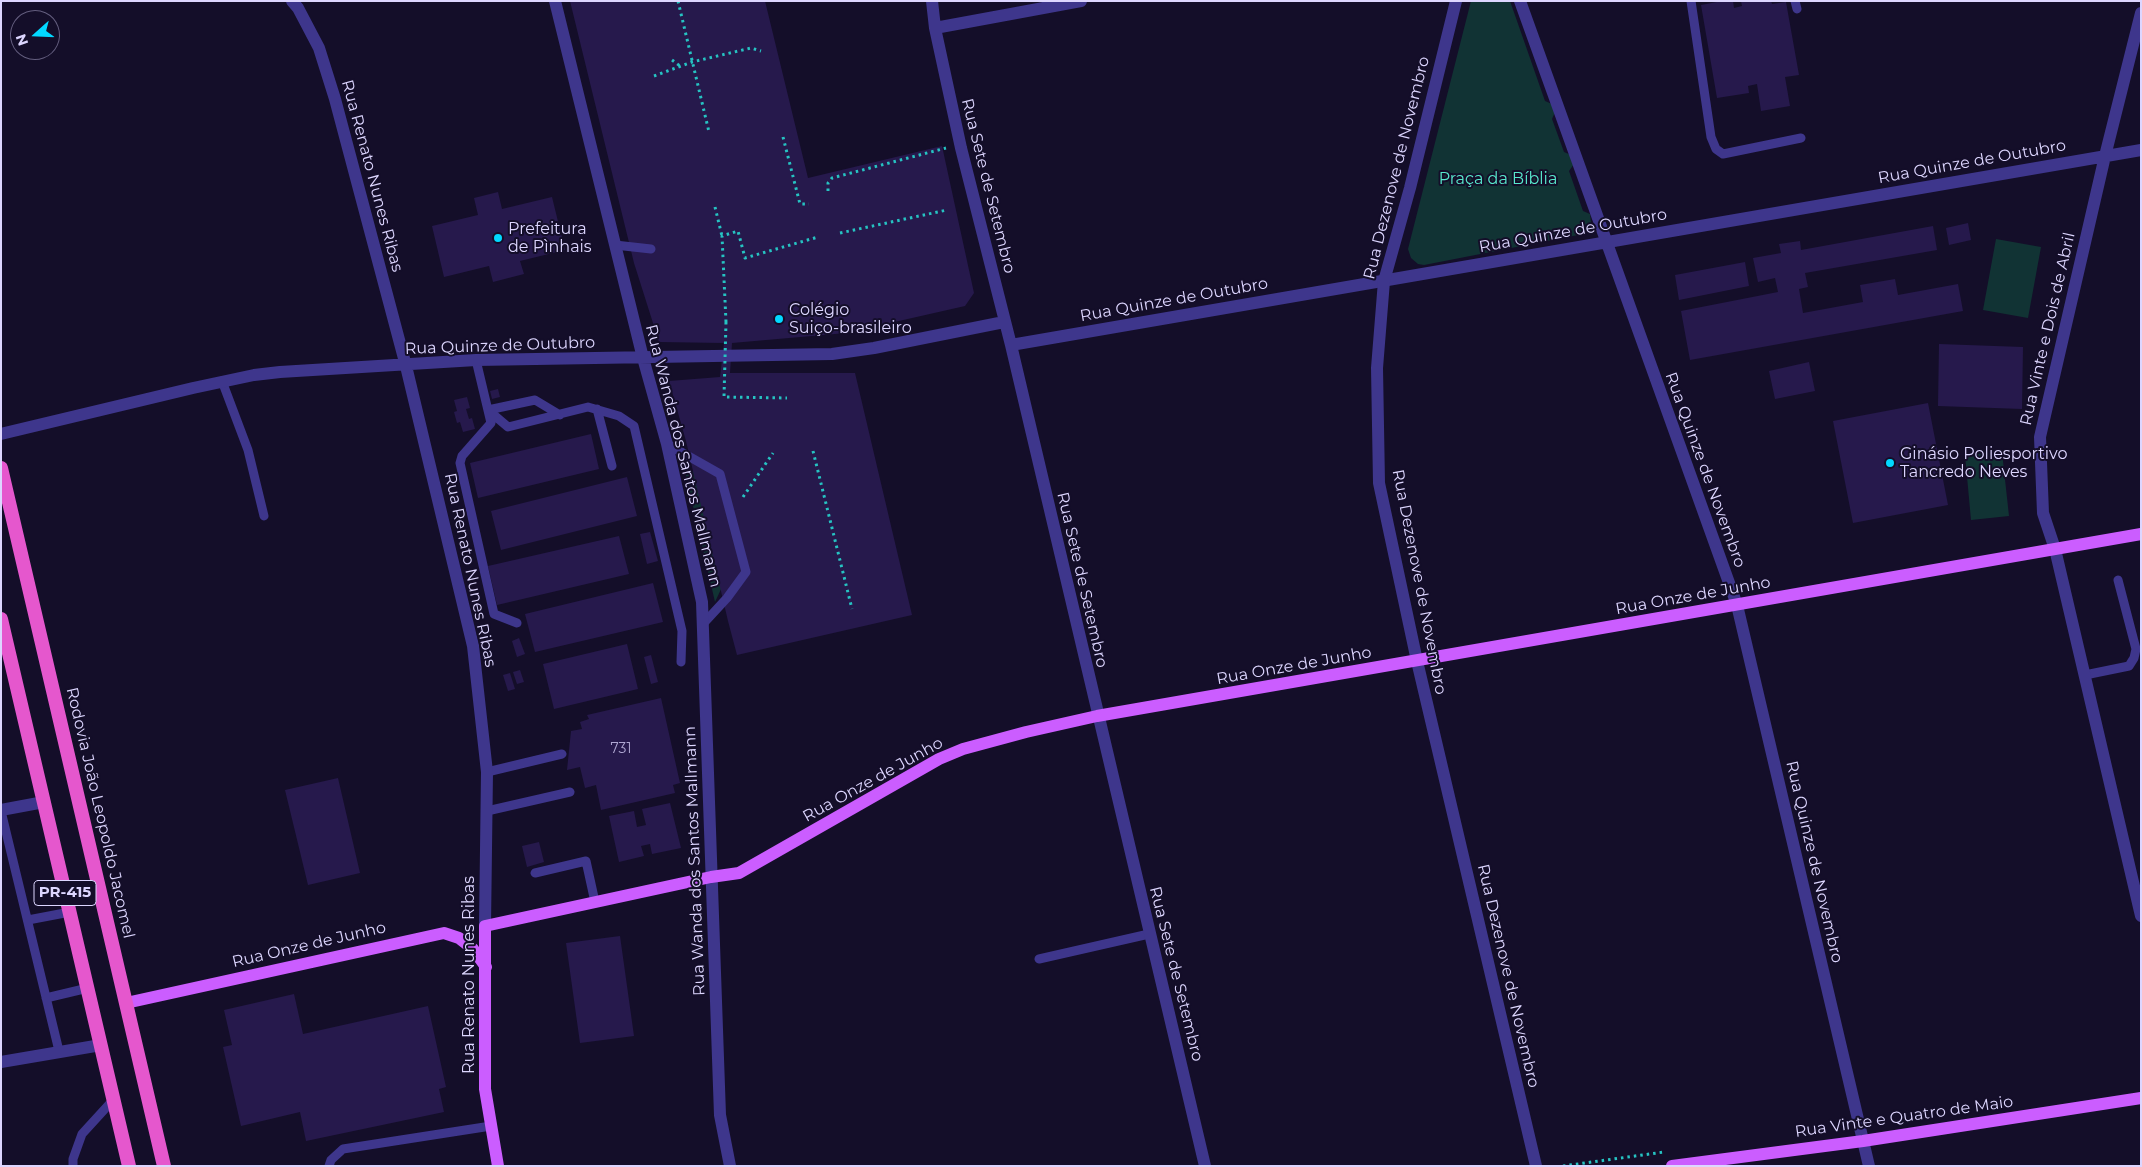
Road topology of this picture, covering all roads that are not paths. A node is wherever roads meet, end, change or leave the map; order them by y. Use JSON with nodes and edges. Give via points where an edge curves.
{"nodes":[{"id":1,"x":292,"y":1,"type":"edge"},
{"id":2,"x":555,"y":1,"type":"edge"},
{"id":3,"x":932,"y":1,"type":"edge"},
{"id":4,"x":1081,"y":1,"type":"edge"},
{"id":5,"x":1456,"y":1,"type":"edge"},
{"id":6,"x":1520,"y":1,"type":"edge"},
{"id":7,"x":1691,"y":1,"type":"edge"},
{"id":8,"x":2141,"y":13,"type":"edge"},
{"id":9,"x":935,"y":28,"type":"junction"},
{"id":10,"x":1801,"y":138,"type":"dead end"},
{"id":11,"x":2141,"y":150,"type":"edge"},
{"id":12,"x":2105,"y":156,"type":"junction"},
{"id":13,"x":1606,"y":241,"type":"junction"},
{"id":14,"x":615,"y":245,"type":"junction"},
{"id":15,"x":651,"y":249,"type":"dead end"},
{"id":16,"x":1384,"y":281,"type":"junction"},
{"id":17,"x":1004,"y":322,"type":"junction"},
{"id":18,"x":1011,"y":344,"type":"junction"},
{"id":19,"x":643,"y":358,"type":"junction"},
{"id":20,"x":476,"y":360,"type":"junction"},
{"id":21,"x":406,"y":366,"type":"junction"},
{"id":22,"x":222,"y":381,"type":"junction"},
{"id":23,"x":597,"y":409,"type":"junction"},
{"id":24,"x":488,"y":410,"type":"junction"},
{"id":25,"x":560,"y":415,"type":"junction"},
{"id":26,"x":1,"y":434,"type":"edge"},
{"id":27,"x":667,"y":444,"type":"junction"},
{"id":28,"x":612,"y":466,"type":"dead end"},
{"id":29,"x":1,"y":468,"type":"edge"},
{"id":30,"x":264,"y":516,"type":"dead end"},
{"id":31,"x":2141,"y":534,"type":"edge"},
{"id":32,"x":2055,"y":549,"type":"junction"},
{"id":33,"x":2118,"y":580,"type":"dead end"},
{"id":34,"x":1736,"y":605,"type":"junction"},
{"id":35,"x":1,"y":619,"type":"edge"},
{"id":36,"x":517,"y":623,"type":"dead end"},
{"id":37,"x":703,"y":624,"type":"junction"},
{"id":38,"x":1417,"y":661,"type":"junction"},
{"id":39,"x":681,"y":662,"type":"dead end"},
{"id":40,"x":2085,"y":675,"type":"junction"},
{"id":41,"x":1097,"y":716,"type":"junction"},
{"id":42,"x":562,"y":754,"type":"dead end"},
{"id":43,"x":487,"y":772,"type":"junction"},
{"id":44,"x":570,"y":792,"type":"dead end"},
{"id":45,"x":44,"y":802,"type":"junction"},
{"id":46,"x":1,"y":810,"type":"edge"},
{"id":47,"x":487,"y":811,"type":"junction"},
{"id":48,"x":535,"y":873,"type":"dead end"},
{"id":49,"x":711,"y":877,"type":"junction"},
{"id":50,"x":595,"y":902,"type":"junction"},
{"id":51,"x":70,"y":912,"type":"junction"},
{"id":52,"x":2141,"y":916,"type":"edge"},
{"id":53,"x":28,"y":920,"type":"junction"},
{"id":54,"x":485,"y":926,"type":"junction"},
{"id":55,"x":1149,"y":934,"type":"junction"},
{"id":56,"x":1039,"y":959,"type":"dead end"},
{"id":57,"x":486,"y":967,"type":"junction"},
{"id":58,"x":88,"y":988,"type":"junction"},
{"id":59,"x":46,"y":998,"type":"junction"},
{"id":60,"x":126,"y":1002,"type":"junction"},
{"id":61,"x":101,"y":1045,"type":"junction"},
{"id":62,"x":59,"y":1051,"type":"junction"},
{"id":63,"x":1,"y":1062,"type":"edge"},
{"id":64,"x":2141,"y":1098,"type":"edge"},
{"id":65,"x":114,"y":1099,"type":"junction"},
{"id":66,"x":491,"y":1126,"type":"junction"},
{"id":67,"x":1863,"y":1141,"type":"junction"},
{"id":68,"x":73,"y":1166,"type":"edge"},
{"id":69,"x":129,"y":1166,"type":"edge"},
{"id":70,"x":164,"y":1166,"type":"edge"},
{"id":71,"x":330,"y":1166,"type":"edge"},
{"id":72,"x":498,"y":1166,"type":"edge"},
{"id":73,"x":730,"y":1166,"type":"edge"},
{"id":74,"x":1206,"y":1166,"type":"edge"},
{"id":75,"x":1536,"y":1166,"type":"edge"},
{"id":76,"x":1672,"y":1166,"type":"edge"},
{"id":77,"x":1869,"y":1166,"type":"edge"}],
"edges":[{"from":1,"to":21,"type":"street","name":"Rua Renato Nunes Ribas","via":[[319,48]]},
{"from":2,"to":14,"type":"street","name":"Rua Wanda dos Santos Mallmann"},
{"from":3,"to":9,"type":"street","name":"Rua Sete de Setembro"},
{"from":4,"to":9,"type":"street"},
{"from":5,"to":16,"type":"street","name":"Rua Dezenove de Novembro"},
{"from":6,"to":13,"type":"street","name":"Rua Quinze de Novembro"},
{"from":7,"to":10,"type":"lane","via":[[1711,137],[1716,149],[1723,154]]},
{"from":8,"to":12,"type":"street","name":"Rua Vinte e Dois de Abril"},
{"from":9,"to":17,"type":"street","name":"Rua Sete de Setembro"},
{"from":11,"to":12,"type":"street","name":"Rua Quinze de Outubro"},
{"from":12,"to":13,"type":"street","name":"Rua Quinze de Outubro"},
{"from":12,"to":32,"type":"street","name":"Rua Vinte e Dois de Abril","via":[[2040,437],[2043,512]]},
{"from":13,"to":16,"type":"street","name":"Rua Quinze de Outubro"},
{"from":13,"to":34,"type":"street","name":"Rua Quinze de Novembro"},
{"from":14,"to":15,"type":"lane"},
{"from":14,"to":19,"type":"street","name":"Rua Wanda dos Santos Mallmann"},
{"from":16,"to":18,"type":"street","name":"Rua Quinze de Outubro"},
{"from":16,"to":38,"type":"street","name":"Rua Dezenove de Novembro","via":[[1377,368],[1379,483]]},
{"from":17,"to":18,"type":"street","name":"Rua Sete de Setembro"},
{"from":17,"to":19,"type":"street","name":"Rua Quinze de Outubro","via":[[832,354]]},
{"from":18,"to":41,"type":"street","name":"Rua Sete de Setembro"},
{"from":19,"to":20,"type":"street","name":"Rua Quinze de Outubro"},
{"from":19,"to":27,"type":"street","name":"Rua Wanda dos Santos Mallmann"},
{"from":20,"to":21,"type":"street","name":"Rua Quinze de Outubro"},
{"from":20,"to":24,"type":"lane"},
{"from":21,"to":22,"type":"street","name":"Rua Quinze de Outubro","via":[[280,372]]},
{"from":21,"to":43,"type":"street","name":"Rua Renato Nunes Ribas","via":[[474,646]]},
{"from":22,"to":26,"type":"street","name":"Rua Quinze de Outubro"},
{"from":22,"to":30,"type":"lane","via":[[248,450]]},
{"from":23,"to":25,"type":"lane","via":[[588,407]]},
{"from":23,"to":28,"type":"lane"},
{"from":23,"to":39,"type":"lane","via":[[619,416],[634,426],[682,631]]},
{"from":24,"to":25,"type":"lane","via":[[535,400]]},
{"from":24,"to":25,"type":"lane","via":[[508,427]]},
{"from":24,"to":36,"type":"lane","via":[[491,423],[462,456],[460,463],[494,614]]},
{"from":27,"to":37,"type":"street","name":"Rua Wanda dos Santos Mallmann","via":[[702,602]]},
{"from":27,"to":37,"type":"lane","via":[[720,474],[746,572]]},
{"from":29,"to":60,"type":"highway","name":"Rodovia João Leopoldo Jacomel","number":"PR-415"},
{"from":31,"to":32,"type":"main road","name":"Rua Onze de Junho"},
{"from":32,"to":34,"type":"main road","name":"Rua Onze de Junho"},
{"from":32,"to":40,"type":"street","name":"Rua Vinte e Dois de Abril"},
{"from":33,"to":40,"type":"lane","via":[[2136,649],[2134,658],[2129,666]]},
{"from":34,"to":38,"type":"main road","name":"Rua Onze de Junho"},
{"from":34,"to":67,"type":"street","name":"Rua Quinze de Novembro"},
{"from":35,"to":45,"type":"highway","number":"PR-415"},
{"from":37,"to":49,"type":"street","name":"Rua Wanda dos Santos Mallmann"},
{"from":38,"to":41,"type":"main road","name":"Rua Onze de Junho"},
{"from":38,"to":75,"type":"street","name":"Rua Dezenove de Novembro"},
{"from":40,"to":52,"type":"street","name":"Rua Vinte e Dois de Abril"},
{"from":41,"to":49,"type":"main road","name":"Rua Onze de Junho","via":[[993,740],[938,759],[740,873]]},
{"from":41,"to":55,"type":"street","name":"Rua Sete de Setembro"},
{"from":42,"to":43,"type":"lane"},
{"from":43,"to":47,"type":"street","name":"Rua Renato Nunes Ribas"},
{"from":44,"to":47,"type":"lane"},
{"from":45,"to":46,"type":"street"},
{"from":45,"to":51,"type":"highway","number":"PR-415"},
{"from":46,"to":53,"type":"lane"},
{"from":47,"to":54,"type":"street","name":"Rua Renato Nunes Ribas"},
{"from":48,"to":50,"type":"lane","via":[[586,861]]},
{"from":49,"to":50,"type":"main road","name":"Rua Onze de Junho"},
{"from":49,"to":73,"type":"street","name":"Rua Wanda dos Santos Mallmann","via":[[720,1115]]},
{"from":50,"to":54,"type":"main road","name":"Rua Onze de Junho"},
{"from":51,"to":53,"type":"lane"},
{"from":51,"to":58,"type":"highway","number":"PR-415"},
{"from":53,"to":59,"type":"lane"},
{"from":54,"to":57,"type":"main road","name":"Rua Renato Nunes Ribas"},
{"from":55,"to":56,"type":"lane"},
{"from":55,"to":74,"type":"street","name":"Rua Sete de Setembro"},
{"from":57,"to":60,"type":"main road","name":"Rua Onze de Junho","via":[[473,949],[459,938],[444,933]]},
{"from":57,"to":66,"type":"main road","name":"Rua Renato Nunes Ribas","via":[[485,1089]]},
{"from":58,"to":59,"type":"lane"},
{"from":58,"to":61,"type":"highway","number":"PR-415"},
{"from":59,"to":62,"type":"lane"},
{"from":60,"to":70,"type":"highway","name":"Rodovia João Leopoldo Jacomel","number":"PR-415"},
{"from":61,"to":62,"type":"street"},
{"from":61,"to":65,"type":"highway","number":"PR-415"},
{"from":62,"to":63,"type":"street"},
{"from":64,"to":67,"type":"main road","name":"Rua Vinte e Quatro de Maio"},
{"from":65,"to":68,"type":"lane","via":[[82,1134]]},
{"from":65,"to":69,"type":"highway","number":"PR-415"},
{"from":66,"to":71,"type":"lane","via":[[344,1150],[331,1160]]},
{"from":66,"to":72,"type":"main road","name":"Rua Renato Nunes Ribas"},
{"from":67,"to":76,"type":"main road","name":"Rua Vinte e Quatro de Maio"},
{"from":67,"to":77,"type":"street","name":"Rua Quinze de Novembro"}]}
